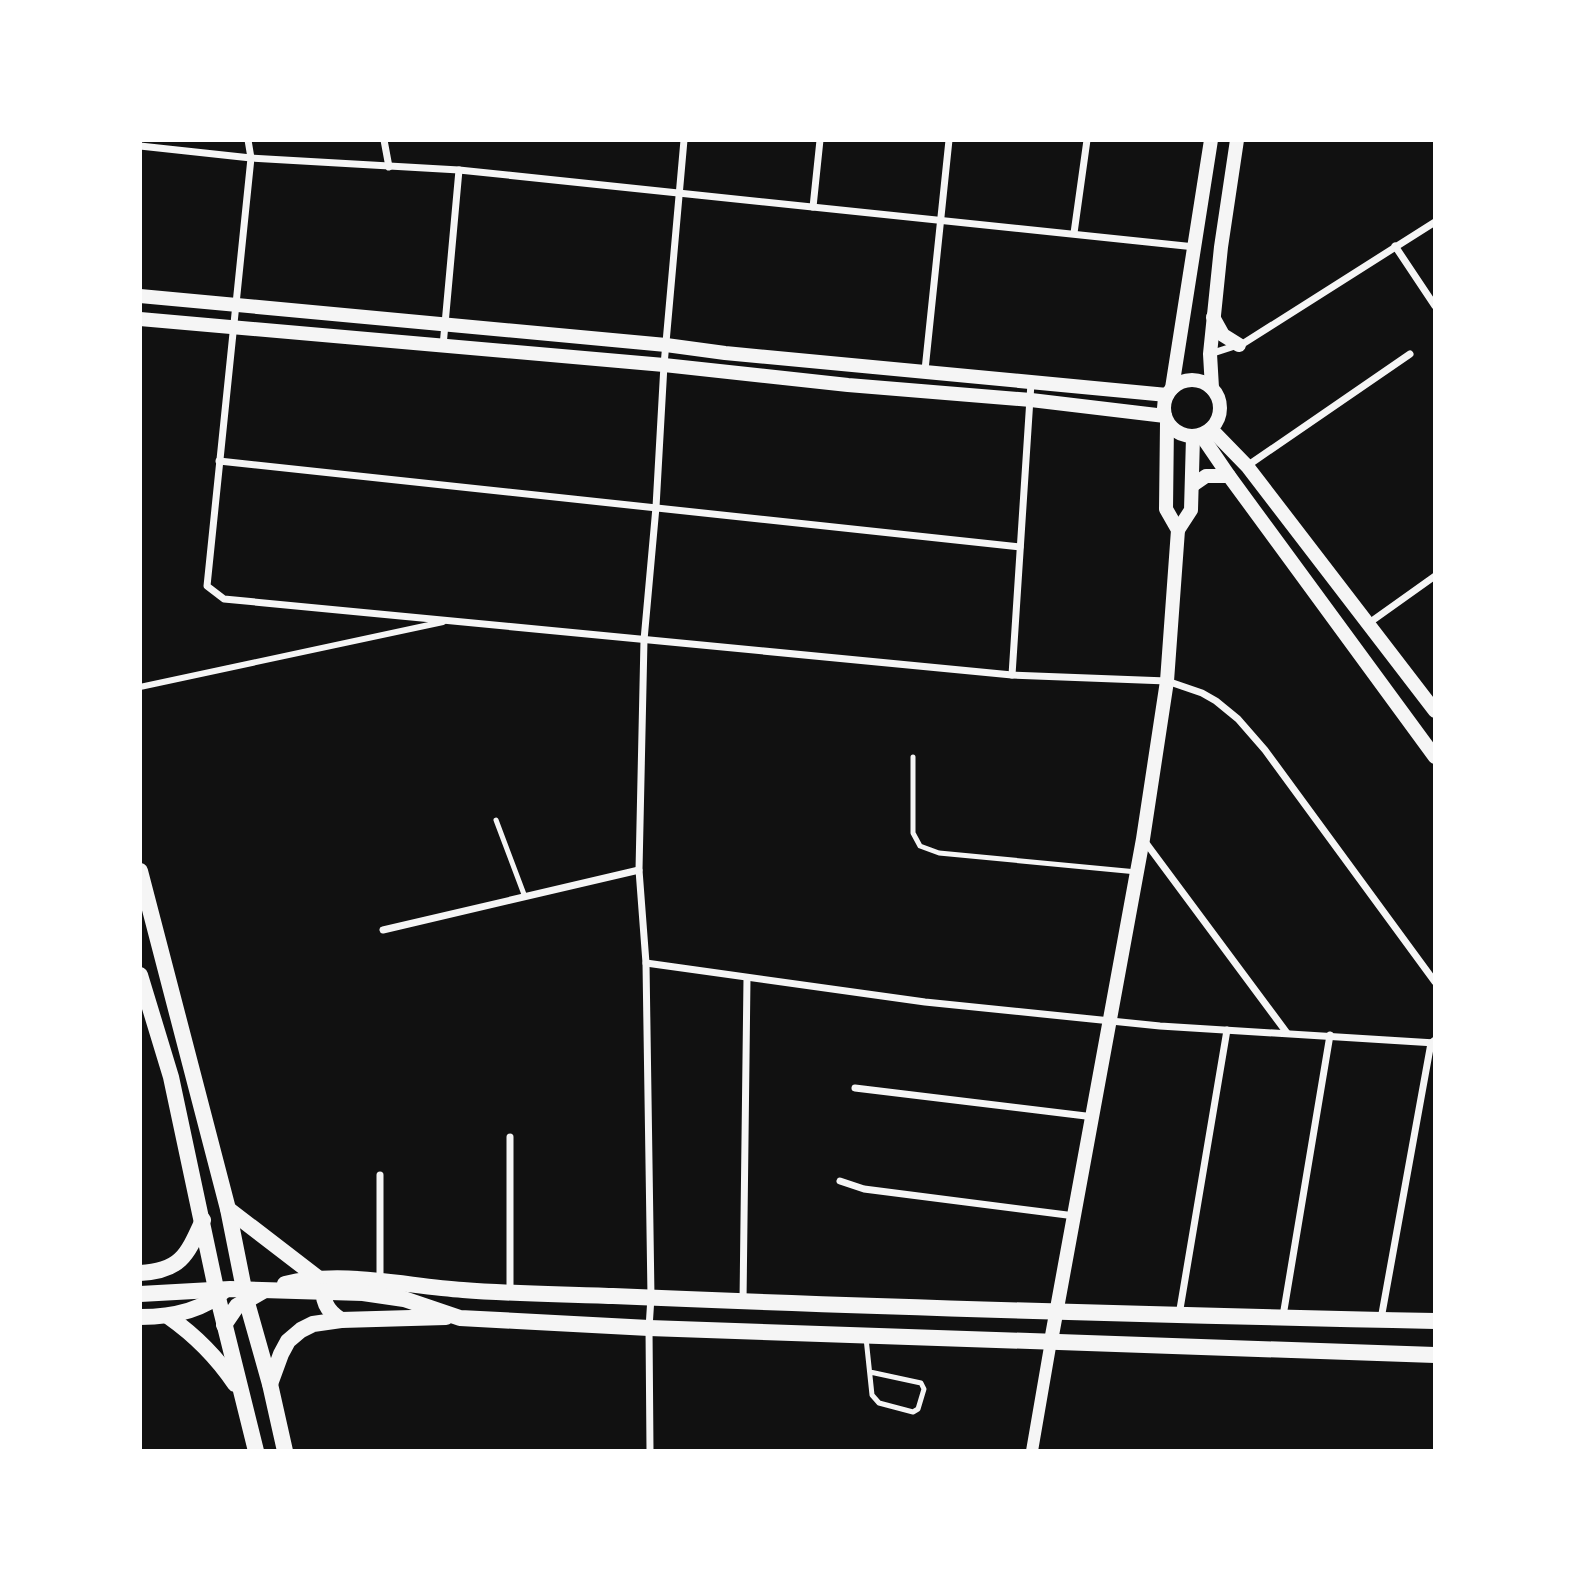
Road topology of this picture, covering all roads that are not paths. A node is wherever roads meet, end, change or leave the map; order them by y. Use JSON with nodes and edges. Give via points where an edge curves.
{"nodes":[{"id":1,"x":248,"y":140,"type":"edge"},
{"id":2,"x":384,"y":140,"type":"edge"},
{"id":3,"x":684,"y":140,"type":"edge"},
{"id":4,"x":820,"y":140,"type":"edge"},
{"id":5,"x":949,"y":140,"type":"edge"},
{"id":6,"x":1087,"y":140,"type":"edge"},
{"id":7,"x":1211,"y":140,"type":"edge"},
{"id":8,"x":1237,"y":140,"type":"edge"},
{"id":9,"x":140,"y":146,"type":"edge"},
{"id":10,"x":251,"y":158,"type":"junction"},
{"id":11,"x":389,"y":167,"type":"junction"},
{"id":12,"x":459,"y":170,"type":"junction"},
{"id":13,"x":677,"y":193,"type":"junction"},
{"id":14,"x":813,"y":207,"type":"junction"},
{"id":15,"x":941,"y":219,"type":"junction"},
{"id":16,"x":1435,"y":222,"type":"edge"},
{"id":17,"x":1074,"y":233,"type":"junction"},
{"id":18,"x":1395,"y":246,"type":"junction"},
{"id":19,"x":1195,"y":247,"type":"junction"},
{"id":20,"x":140,"y":296,"type":"edge"},
{"id":21,"x":235,"y":305,"type":"junction"},
{"id":22,"x":1435,"y":306,"type":"edge"},
{"id":23,"x":1213,"y":317,"type":"junction"},
{"id":24,"x":140,"y":319,"type":"edge"},
{"id":25,"x":445,"y":324,"type":"junction"},
{"id":26,"x":233,"y":328,"type":"junction"},
{"id":27,"x":666,"y":345,"type":"junction"},
{"id":28,"x":1239,"y":345,"type":"junction"},
{"id":29,"x":443,"y":346,"type":"junction"},
{"id":30,"x":1210,"y":354,"type":"junction"},
{"id":31,"x":1410,"y":354,"type":"dead end"},
{"id":32,"x":664,"y":365,"type":"junction"},
{"id":33,"x":925,"y":370,"type":"junction"},
{"id":34,"x":1031,"y":382,"type":"junction"},
{"id":35,"x":1212,"y":388,"type":"junction"},
{"id":36,"x":1169,"y":392,"type":"junction"},
{"id":37,"x":1031,"y":400,"type":"junction"},
{"id":38,"x":1166,"y":419,"type":"junction"},
{"id":39,"x":1202,"y":433,"type":"junction"},
{"id":40,"x":219,"y":461,"type":"junction"},
{"id":41,"x":1247,"y":466,"type":"junction"},
{"id":42,"x":1229,"y":476,"type":"junction"},
{"id":43,"x":1192,"y":485,"type":"junction"},
{"id":44,"x":656,"y":507,"type":"junction"},
{"id":45,"x":1178,"y":530,"type":"junction"},
{"id":46,"x":1020,"y":547,"type":"junction"},
{"id":47,"x":1435,"y":576,"type":"edge"},
{"id":48,"x":449,"y":621,"type":"junction"},
{"id":49,"x":1369,"y":623,"type":"junction"},
{"id":50,"x":644,"y":640,"type":"junction"},
{"id":51,"x":1012,"y":675,"type":"junction"},
{"id":52,"x":1167,"y":681,"type":"junction"},
{"id":53,"x":140,"y":687,"type":"edge"},
{"id":54,"x":1435,"y":711,"type":"edge"},
{"id":55,"x":913,"y":757,"type":"dead end"},
{"id":56,"x":1435,"y":757,"type":"edge"},
{"id":57,"x":496,"y":820,"type":"dead end"},
{"id":58,"x":1143,"y":839,"type":"junction"},
{"id":59,"x":639,"y":870,"type":"junction"},
{"id":60,"x":140,"y":871,"type":"edge"},
{"id":61,"x":1137,"y":872,"type":"junction"},
{"id":62,"x":525,"y":897,"type":"junction"},
{"id":63,"x":383,"y":930,"type":"dead end"},
{"id":64,"x":646,"y":963,"type":"junction"},
{"id":65,"x":140,"y":975,"type":"edge"},
{"id":66,"x":747,"y":978,"type":"junction"},
{"id":67,"x":1435,"y":982,"type":"edge"},
{"id":68,"x":1111,"y":1021,"type":"junction"},
{"id":69,"x":1227,"y":1030,"type":"junction"},
{"id":70,"x":1287,"y":1033,"type":"junction"},
{"id":71,"x":1329,"y":1035,"type":"junction"},
{"id":72,"x":1434,"y":1042,"type":"edge"},
{"id":73,"x":855,"y":1088,"type":"dead end"},
{"id":74,"x":1094,"y":1117,"type":"junction"},
{"id":75,"x":510,"y":1137,"type":"dead end"},
{"id":76,"x":380,"y":1175,"type":"dead end"},
{"id":77,"x":840,"y":1181,"type":"dead end"},
{"id":78,"x":228,"y":1209,"type":"junction"},
{"id":79,"x":1076,"y":1216,"type":"junction"},
{"id":80,"x":203,"y":1220,"type":"junction"},
{"id":81,"x":161,"y":1272,"type":"junction"},
{"id":82,"x":140,"y":1273,"type":"edge"},
{"id":83,"x":240,"y":1273,"type":"junction"},
{"id":84,"x":324,"y":1278,"type":"junction"},
{"id":85,"x":380,"y":1281,"type":"junction"},
{"id":86,"x":464,"y":1291,"type":"junction"},
{"id":87,"x":510,"y":1291,"type":"junction"},
{"id":88,"x":140,"y":1294,"type":"edge"},
{"id":89,"x":651,"y":1297,"type":"junction"},
{"id":90,"x":218,"y":1298,"type":"junction"},
{"id":91,"x":246,"y":1299,"type":"junction"},
{"id":92,"x":404,"y":1299,"type":"junction"},
{"id":93,"x":743,"y":1302,"type":"junction"},
{"id":94,"x":1057,"y":1312,"type":"junction"},
{"id":95,"x":1179,"y":1315,"type":"junction"},
{"id":96,"x":1283,"y":1316,"type":"junction"},
{"id":97,"x":154,"y":1317,"type":"edge"},
{"id":98,"x":456,"y":1317,"type":"junction"},
{"id":99,"x":1381,"y":1320,"type":"junction"},
{"id":100,"x":341,"y":1321,"type":"junction"},
{"id":101,"x":1435,"y":1321,"type":"edge"},
{"id":102,"x":224,"y":1325,"type":"junction"},
{"id":103,"x":649,"y":1328,"type":"junction"},
{"id":104,"x":865,"y":1335,"type":"junction"},
{"id":105,"x":1051,"y":1341,"type":"junction"},
{"id":106,"x":1435,"y":1355,"type":"edge"},
{"id":107,"x":870,"y":1372,"type":"junction"},
{"id":108,"x":270,"y":1384,"type":"junction"},
{"id":109,"x":241,"y":1394,"type":"junction"},
{"id":110,"x":256,"y":1451,"type":"edge"},
{"id":111,"x":285,"y":1451,"type":"edge"},
{"id":112,"x":650,"y":1451,"type":"edge"},
{"id":113,"x":1032,"y":1451,"type":"edge"}],
"edges":[{"from":1,"to":10,"type":"street"},
{"from":2,"to":11,"type":"street"},
{"from":3,"to":13,"type":"street"},
{"from":4,"to":14,"type":"street"},
{"from":5,"to":15,"type":"street"},
{"from":6,"to":17,"type":"street"},
{"from":7,"to":19,"type":"main road"},
{"from":8,"to":23,"type":"main road"},
{"from":9,"to":10,"type":"street"},
{"from":10,"to":11,"type":"street"},
{"from":10,"to":21,"type":"street"},
{"from":11,"to":12,"type":"street"},
{"from":12,"to":13,"type":"street"},
{"from":12,"to":25,"type":"street"},
{"from":13,"to":14,"type":"street"},
{"from":13,"to":27,"type":"street"},
{"from":14,"to":15,"type":"street"},
{"from":15,"to":17,"type":"street"},
{"from":15,"to":33,"type":"street"},
{"from":16,"to":18,"type":"street"},
{"from":17,"to":19,"type":"street"},
{"from":18,"to":22,"type":"street"},
{"from":18,"to":28,"type":"street"},
{"from":19,"to":36,"type":"main road"},
{"from":20,"to":21,"type":"main road"},
{"from":21,"to":25,"type":"main road"},
{"from":21,"to":26,"type":"street"},
{"from":23,"to":28,"type":"main road","via":[[1223,335]]},
{"from":23,"to":30,"type":"main road"},
{"from":24,"to":26,"type":"main road"},
{"from":25,"to":27,"type":"main road"},
{"from":25,"to":29,"type":"street"},
{"from":26,"to":29,"type":"main road"},
{"from":26,"to":40,"type":"street"},
{"from":27,"to":32,"type":"street"},
{"from":27,"to":33,"type":"main road"},
{"from":28,"to":30,"type":"street"},
{"from":29,"to":32,"type":"main road"},
{"from":30,"to":35,"type":"main road"},
{"from":31,"to":41,"type":"street"},
{"from":32,"to":37,"type":"main road"},
{"from":32,"to":44,"type":"street"},
{"from":33,"to":34,"type":"main road"},
{"from":34,"to":36,"type":"main road"},
{"from":34,"to":37,"type":"street"},
{"from":35,"to":36,"type":"main road","via":[[1192,380]]},
{"from":35,"to":39,"type":"main road","via":[[1218,398],[1218,420]]},
{"from":36,"to":38,"type":"main road","via":[[1164,405]]},
{"from":37,"to":38,"type":"main road"},
{"from":37,"to":46,"type":"street"},
{"from":38,"to":39,"type":"main road","via":[[1178,433]]},
{"from":38,"to":45,"type":"main road","via":[[1166,509]]},
{"from":39,"to":41,"type":"main road"},
{"from":39,"to":42,"type":"main road"},
{"from":39,"to":43,"type":"main road"},
{"from":40,"to":44,"type":"street"},
{"from":40,"to":48,"type":"street","via":[[207,586],[224,599]]},
{"from":41,"to":49,"type":"main road"},
{"from":42,"to":43,"type":"main road","via":[[1206,476]]},
{"from":42,"to":56,"type":"main road"},
{"from":43,"to":45,"type":"main road","via":[[1191,510]]},
{"from":44,"to":46,"type":"street"},
{"from":44,"to":50,"type":"street"},
{"from":45,"to":52,"type":"main road"},
{"from":46,"to":51,"type":"street"},
{"from":47,"to":49,"type":"street"},
{"from":48,"to":50,"type":"street"},
{"from":48,"to":53,"type":"street"},
{"from":49,"to":54,"type":"main road"},
{"from":50,"to":51,"type":"street"},
{"from":50,"to":59,"type":"street"},
{"from":51,"to":52,"type":"street"},
{"from":52,"to":58,"type":"main road"},
{"from":52,"to":67,"type":"street","via":[[1202,693],[1238,719]]},
{"from":55,"to":61,"type":"lane","via":[[913,833],[920,846],[939,853]]},
{"from":57,"to":62,"type":"lane"},
{"from":58,"to":61,"type":"main road"},
{"from":58,"to":70,"type":"street"},
{"from":59,"to":62,"type":"street"},
{"from":59,"to":64,"type":"street"},
{"from":60,"to":78,"type":"main road"},
{"from":61,"to":68,"type":"main road"},
{"from":62,"to":63,"type":"street"},
{"from":64,"to":66,"type":"street"},
{"from":64,"to":89,"type":"street"},
{"from":65,"to":80,"type":"main road","via":[[171,1077]]},
{"from":66,"to":68,"type":"street"},
{"from":66,"to":93,"type":"street"},
{"from":68,"to":69,"type":"street"},
{"from":68,"to":74,"type":"main road"},
{"from":69,"to":70,"type":"street"},
{"from":69,"to":95,"type":"street"},
{"from":70,"to":71,"type":"street"},
{"from":71,"to":72,"type":"street"},
{"from":71,"to":96,"type":"street"},
{"from":72,"to":99,"type":"street"},
{"from":73,"to":74,"type":"street"},
{"from":74,"to":79,"type":"main road"},
{"from":75,"to":87,"type":"street"},
{"from":76,"to":85,"type":"street"},
{"from":77,"to":79,"type":"street","via":[[864,1189]]},
{"from":78,"to":83,"type":"main road"},
{"from":78,"to":84,"type":"main road"},
{"from":79,"to":94,"type":"main road"},
{"from":80,"to":81,"type":"main road","via":[[183,1257]]},
{"from":80,"to":90,"type":"main road"},
{"from":81,"to":82,"type":"main road"},
{"from":81,"to":97,"type":"main road","via":[[169,1298]]},
{"from":83,"to":90,"type":"main road"},
{"from":83,"to":91,"type":"main road"},
{"from":84,"to":85,"type":"main road"},
{"from":84,"to":91,"type":"main road","via":[[272,1287]]},
{"from":84,"to":100,"type":"main road","via":[[326,1306]]},
{"from":85,"to":86,"type":"main road"},
{"from":86,"to":87,"type":"main road"},
{"from":86,"to":92,"type":"main road"},
{"from":87,"to":89,"type":"main road"},
{"from":88,"to":92,"type":"main road","via":[[230,1289],[363,1293]]},
{"from":89,"to":93,"type":"main road"},
{"from":89,"to":103,"type":"street"},
{"from":90,"to":97,"type":"main road","via":[[186,1312]]},
{"from":90,"to":102,"type":"main road"},
{"from":91,"to":102,"type":"main road"},
{"from":91,"to":108,"type":"main road"},
{"from":92,"to":98,"type":"main road"},
{"from":93,"to":94,"type":"main road"},
{"from":94,"to":95,"type":"main road"},
{"from":94,"to":105,"type":"main road"},
{"from":95,"to":96,"type":"main road"},
{"from":96,"to":99,"type":"main road"},
{"from":97,"to":109,"type":"main road","via":[[201,1341]]},
{"from":98,"to":100,"type":"main road"},
{"from":98,"to":103,"type":"main road"},
{"from":99,"to":101,"type":"main road"},
{"from":100,"to":108,"type":"main road","via":[[300,1330],[288,1341]]},
{"from":102,"to":109,"type":"main road"},
{"from":103,"to":104,"type":"main road"},
{"from":103,"to":112,"type":"street"},
{"from":104,"to":105,"type":"main road"},
{"from":104,"to":107,"type":"lane"},
{"from":105,"to":106,"type":"main road"},
{"from":105,"to":113,"type":"street"},
{"from":107,"to":107,"type":"lane","via":[[872,1395],[879,1403],[913,1412],[918,1409],[924,1389],[920,1383]]},
{"from":108,"to":111,"type":"main road"},
{"from":109,"to":110,"type":"main road"}]}
